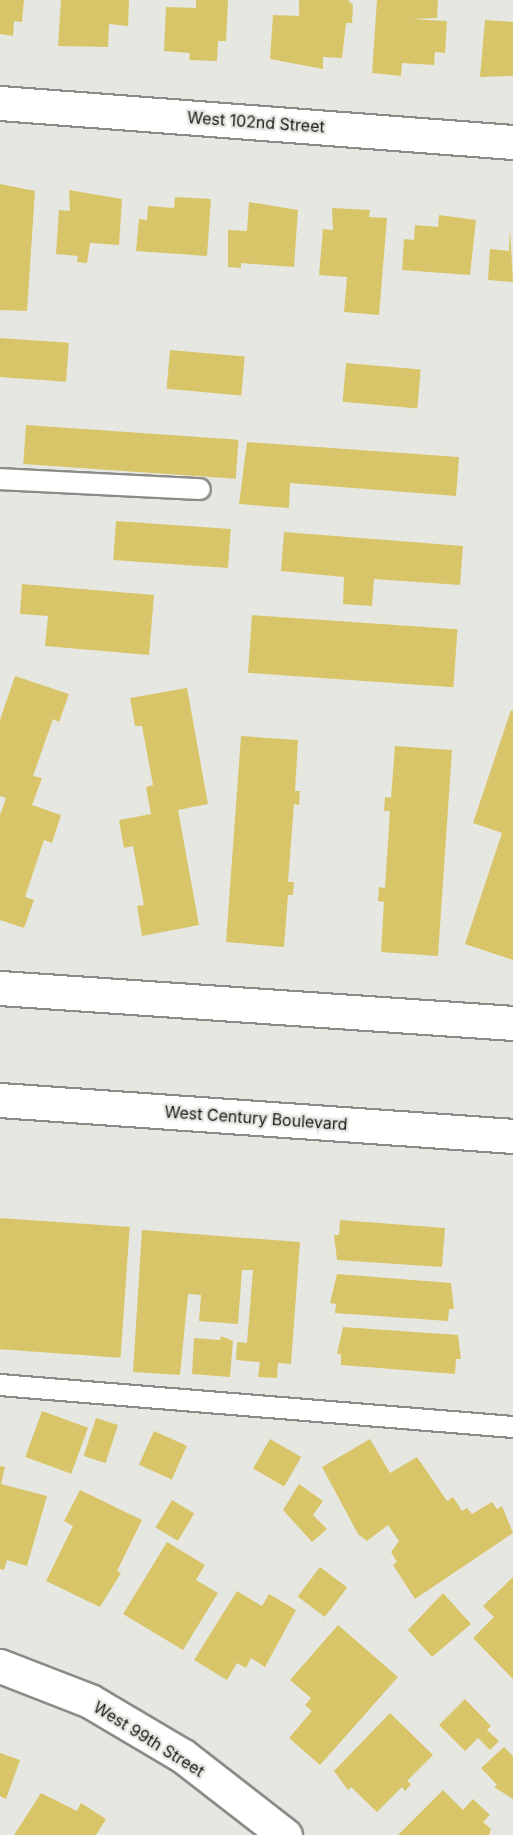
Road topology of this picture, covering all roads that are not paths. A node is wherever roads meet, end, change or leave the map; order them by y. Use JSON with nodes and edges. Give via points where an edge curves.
{"nodes":[{"id":1,"x":0,"y":103,"type":"edge"},
{"id":2,"x":513,"y":142,"type":"edge"},
{"id":3,"x":0,"y":479,"type":"edge"},
{"id":4,"x":200,"y":489,"type":"dead end"},
{"id":5,"x":0,"y":988,"type":"edge"},
{"id":6,"x":513,"y":1023,"type":"edge"},
{"id":7,"x":0,"y":1100,"type":"edge"},
{"id":8,"x":513,"y":1136,"type":"edge"},
{"id":9,"x":0,"y":1385,"type":"edge"},
{"id":10,"x":513,"y":1427,"type":"edge"},
{"id":11,"x":0,"y":1666,"type":"edge"},
{"id":12,"x":285,"y":1835,"type":"edge"}],
"edges":[{"from":1,"to":2,"type":"street","name":"West 102nd Street"},
{"from":3,"to":4,"type":"lane"},
{"from":5,"to":6,"type":"street"},
{"from":7,"to":8,"type":"street","name":"West Century Boulevard"},
{"from":9,"to":10,"type":"lane"},
{"from":11,"to":12,"type":"street","name":"West 99th Street","via":[[90,1701],[183,1756]]}]}
